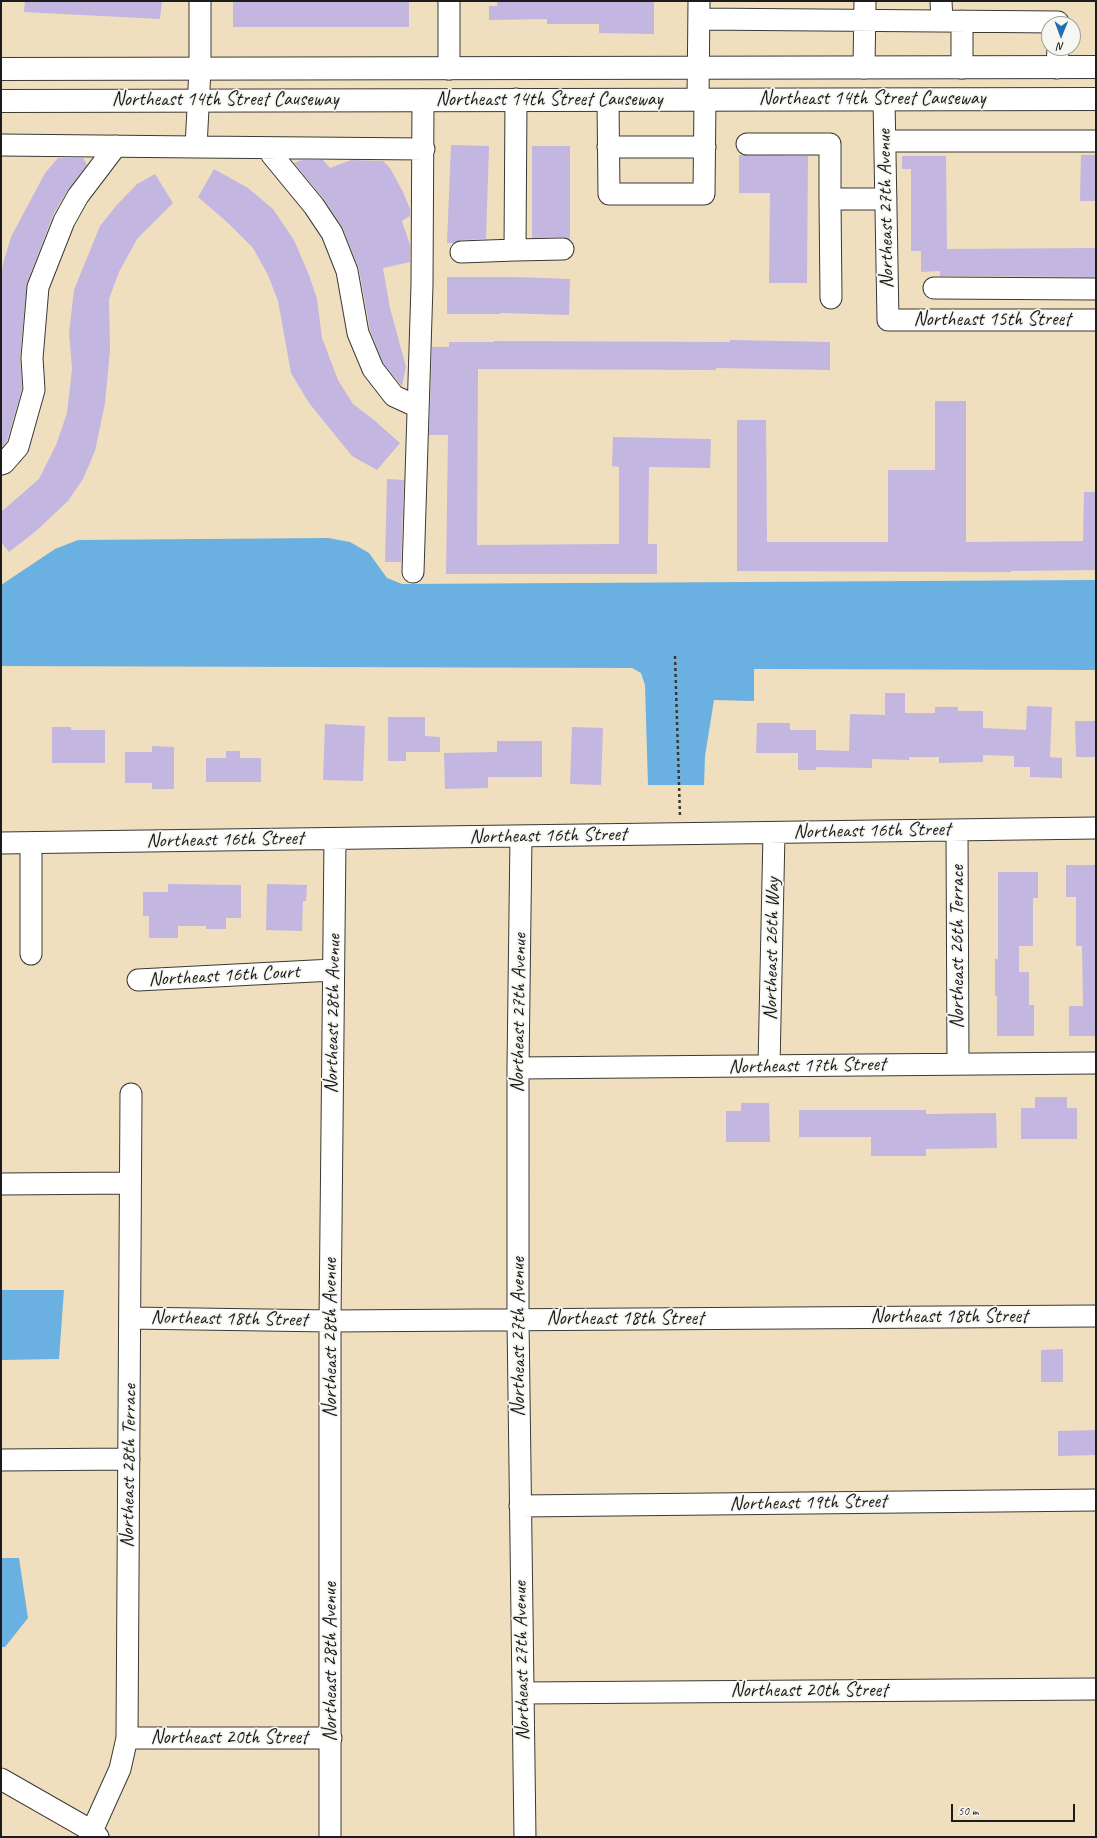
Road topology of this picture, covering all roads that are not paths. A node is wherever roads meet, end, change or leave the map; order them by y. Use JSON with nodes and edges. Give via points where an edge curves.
{"nodes":[{"id":1,"x":200,"y":1,"type":"edge"},
{"id":2,"x":449,"y":1,"type":"edge"},
{"id":3,"x":699,"y":10,"type":"edge"},
{"id":4,"x":865,"y":11,"type":"edge"},
{"id":5,"x":941,"y":11,"type":"edge"},
{"id":6,"x":962,"y":21,"type":"junction"},
{"id":7,"x":1041,"y":22,"type":"edge"},
{"id":8,"x":1057,"y":58,"type":"edge"},
{"id":9,"x":1096,"y":67,"type":"edge"},
{"id":10,"x":864,"y":68,"type":"junction"},
{"id":11,"x":953,"y":68,"type":"junction"},
{"id":12,"x":1,"y":69,"type":"edge"},
{"id":13,"x":200,"y":69,"type":"junction"},
{"id":14,"x":449,"y":69,"type":"junction"},
{"id":15,"x":698,"y":69,"type":"junction"},
{"id":16,"x":516,"y":99,"type":"junction"},
{"id":17,"x":884,"y":99,"type":"junction"},
{"id":18,"x":1096,"y":99,"type":"edge"},
{"id":19,"x":198,"y":100,"type":"junction"},
{"id":20,"x":423,"y":100,"type":"junction"},
{"id":21,"x":486,"y":100,"type":"junction"},
{"id":22,"x":608,"y":100,"type":"junction"},
{"id":23,"x":702,"y":100,"type":"junction"},
{"id":24,"x":1,"y":101,"type":"edge"},
{"id":25,"x":885,"y":141,"type":"junction"},
{"id":26,"x":1096,"y":141,"type":"edge"},
{"id":27,"x":747,"y":144,"type":"dead end"},
{"id":28,"x":1,"y":145,"type":"edge"},
{"id":29,"x":116,"y":146,"type":"junction"},
{"id":30,"x":196,"y":147,"type":"junction"},
{"id":31,"x":608,"y":147,"type":"junction"},
{"id":32,"x":705,"y":147,"type":"junction"},
{"id":33,"x":270,"y":148,"type":"junction"},
{"id":34,"x":424,"y":149,"type":"junction"},
{"id":35,"x":830,"y":199,"type":"junction"},
{"id":36,"x":886,"y":199,"type":"junction"},
{"id":37,"x":563,"y":249,"type":"dead end"},
{"id":38,"x":515,"y":250,"type":"junction"},
{"id":39,"x":461,"y":252,"type":"dead end"},
{"id":40,"x":934,"y":288,"type":"dead end"},
{"id":41,"x":1096,"y":289,"type":"edge"},
{"id":42,"x":831,"y":298,"type":"dead end"},
{"id":43,"x":888,"y":320,"type":"joint"},
{"id":44,"x":1096,"y":320,"type":"edge"},
{"id":45,"x":418,"y":407,"type":"junction"},
{"id":46,"x":1,"y":464,"type":"edge"},
{"id":47,"x":413,"y":572,"type":"dead end"},
{"id":48,"x":1096,"y":828,"type":"edge"},
{"id":49,"x":957,"y":830,"type":"junction"},
{"id":50,"x":774,"y":833,"type":"junction"},
{"id":51,"x":521,"y":836,"type":"junction"},
{"id":52,"x":335,"y":839,"type":"junction"},
{"id":53,"x":1,"y":843,"type":"edge"},
{"id":54,"x":31,"y":843,"type":"junction"},
{"id":55,"x":32,"y":954,"type":"dead end"},
{"id":56,"x":333,"y":970,"type":"junction"},
{"id":57,"x":138,"y":980,"type":"dead end"},
{"id":58,"x":1096,"y":1063,"type":"edge"},
{"id":59,"x":958,"y":1064,"type":"junction"},
{"id":60,"x":769,"y":1066,"type":"junction"},
{"id":61,"x":518,"y":1068,"type":"junction"},
{"id":62,"x":131,"y":1094,"type":"dead end"},
{"id":63,"x":130,"y":1183,"type":"junction"},
{"id":64,"x":1,"y":1184,"type":"edge"},
{"id":65,"x":1096,"y":1316,"type":"edge"},
{"id":66,"x":130,"y":1318,"type":"junction"},
{"id":67,"x":518,"y":1320,"type":"junction"},
{"id":68,"x":330,"y":1321,"type":"junction"},
{"id":69,"x":129,"y":1459,"type":"junction"},
{"id":70,"x":1,"y":1460,"type":"edge"},
{"id":71,"x":1096,"y":1500,"type":"edge"},
{"id":72,"x":520,"y":1506,"type":"junction"},
{"id":73,"x":1096,"y":1689,"type":"edge"},
{"id":74,"x":523,"y":1693,"type":"junction"},
{"id":75,"x":127,"y":1738,"type":"junction"},
{"id":76,"x":331,"y":1738,"type":"junction"},
{"id":77,"x":1,"y":1779,"type":"edge"},
{"id":78,"x":95,"y":1834,"type":"edge"},
{"id":79,"x":330,"y":1837,"type":"edge"},
{"id":80,"x":525,"y":1837,"type":"edge"}],
"edges":[{"from":1,"to":13,"type":"street"},
{"from":2,"to":14,"type":"street"},
{"from":3,"to":4,"type":"street"},
{"from":3,"to":15,"type":"street"},
{"from":4,"to":5,"type":"street"},
{"from":4,"to":10,"type":"street"},
{"from":5,"to":6,"type":"street"},
{"from":6,"to":7,"type":"street"},
{"from":6,"to":11,"type":"street"},
{"from":8,"to":9,"type":"main road","name":"Northeast 14th Street Causeway"},
{"from":8,"to":11,"type":"main road","name":"Northeast 14th Street Causeway"},
{"from":10,"to":11,"type":"main road","name":"Northeast 14th Street Causeway"},
{"from":10,"to":15,"type":"main road","name":"Northeast 14th Street Causeway"},
{"from":11,"to":17,"type":"main road","via":[[900,81],[891,88]]},
{"from":12,"to":13,"type":"main road","name":"Northeast 14th Street Causeway"},
{"from":13,"to":14,"type":"main road","name":"Northeast 14th Street Causeway"},
{"from":13,"to":19,"type":"street"},
{"from":14,"to":15,"type":"main road","name":"Northeast 14th Street Causeway"},
{"from":14,"to":21,"type":"main road","via":[[453,77],[464,87]]},
{"from":15,"to":23,"type":"street"},
{"from":16,"to":21,"type":"main road","name":"Northeast 14th Street Causeway"},
{"from":16,"to":22,"type":"main road","name":"Northeast 14th Street Causeway"},
{"from":16,"to":38,"type":"street"},
{"from":17,"to":18,"type":"main road","name":"Northeast 14th Street Causeway"},
{"from":17,"to":23,"type":"main road","name":"Northeast 14th Street Causeway"},
{"from":17,"to":25,"type":"street","name":"Northeast 27th Avenue"},
{"from":19,"to":20,"type":"main road","name":"Northeast 14th Street Causeway"},
{"from":19,"to":24,"type":"main road","name":"Northeast 14th Street Causeway"},
{"from":19,"to":30,"type":"street"},
{"from":20,"to":21,"type":"main road","name":"Northeast 14th Street Causeway"},
{"from":20,"to":34,"type":"street"},
{"from":22,"to":23,"type":"main road","name":"Northeast 14th Street Causeway"},
{"from":22,"to":31,"type":"street"},
{"from":23,"to":32,"type":"street"},
{"from":25,"to":26,"type":"street"},
{"from":25,"to":36,"type":"street","name":"Northeast 27th Avenue"},
{"from":27,"to":35,"type":"street","via":[[830,144]]},
{"from":28,"to":29,"type":"street"},
{"from":29,"to":30,"type":"street"},
{"from":29,"to":46,"type":"street","via":[[78,196],[64,221],[38,287],[32,358],[34,390],[18,447]]},
{"from":30,"to":33,"type":"street"},
{"from":31,"to":32,"type":"street"},
{"from":31,"to":32,"type":"street","via":[[609,194],[704,194]]},
{"from":33,"to":34,"type":"street"},
{"from":33,"to":45,"type":"street","via":[[272,155],[314,206],[332,233],[347,271],[358,333],[373,369],[394,396]]},
{"from":34,"to":45,"type":"street"},
{"from":35,"to":36,"type":"street"},
{"from":35,"to":42,"type":"street"},
{"from":36,"to":43,"type":"street","name":"Northeast 27th Avenue"},
{"from":37,"to":38,"type":"street"},
{"from":38,"to":39,"type":"street"},
{"from":40,"to":41,"type":"street"},
{"from":43,"to":44,"type":"street","name":"Northeast 15th Street"},
{"from":45,"to":47,"type":"street"},
{"from":48,"to":49,"type":"street","name":"Northeast 16th Street"},
{"from":49,"to":50,"type":"street","name":"Northeast 16th Street"},
{"from":49,"to":59,"type":"street","name":"Northeast 26th Terrace"},
{"from":50,"to":51,"type":"street","name":"Northeast 16th Street"},
{"from":50,"to":60,"type":"street","name":"Northeast 26th Way"},
{"from":51,"to":52,"type":"street","name":"Northeast 16th Street"},
{"from":51,"to":61,"type":"street","name":"Northeast 27th Avenue"},
{"from":52,"to":54,"type":"street","name":"Northeast 16th Street"},
{"from":52,"to":56,"type":"street","name":"Northeast 28th Avenue"},
{"from":53,"to":54,"type":"street","name":"Northeast 16th Street"},
{"from":54,"to":55,"type":"street"},
{"from":56,"to":57,"type":"street","name":"Northeast 16th Court"},
{"from":56,"to":68,"type":"street","name":"Northeast 28th Avenue"},
{"from":58,"to":59,"type":"street","name":"Northeast 17th Street"},
{"from":59,"to":60,"type":"street","name":"Northeast 17th Street"},
{"from":60,"to":61,"type":"street","name":"Northeast 17th Street"},
{"from":61,"to":67,"type":"street","name":"Northeast 27th Avenue"},
{"from":62,"to":63,"type":"street","name":"Northeast 28th Terrace"},
{"from":63,"to":64,"type":"street"},
{"from":63,"to":66,"type":"street","name":"Northeast 28th Terrace"},
{"from":65,"to":67,"type":"street","name":"Northeast 18th Street"},
{"from":66,"to":68,"type":"street","name":"Northeast 18th Street"},
{"from":66,"to":69,"type":"street","name":"Northeast 28th Terrace"},
{"from":67,"to":68,"type":"street","name":"Northeast 18th Street"},
{"from":67,"to":72,"type":"street","name":"Northeast 27th Avenue"},
{"from":68,"to":76,"type":"street","name":"Northeast 28th Avenue"},
{"from":69,"to":70,"type":"street"},
{"from":69,"to":75,"type":"street","name":"Northeast 28th Terrace"},
{"from":71,"to":72,"type":"street","name":"Northeast 19th Street"},
{"from":72,"to":74,"type":"street","name":"Northeast 27th Avenue"},
{"from":73,"to":74,"type":"street","name":"Northeast 20th Street"},
{"from":74,"to":80,"type":"street","name":"Northeast 27th Avenue"},
{"from":75,"to":76,"type":"street","name":"Northeast 20th Street"},
{"from":75,"to":78,"type":"street","name":"Northeast 28th Terrace","via":[[120,1769]]},
{"from":76,"to":79,"type":"street","name":"Northeast 28th Avenue"},
{"from":77,"to":78,"type":"street"}]}
